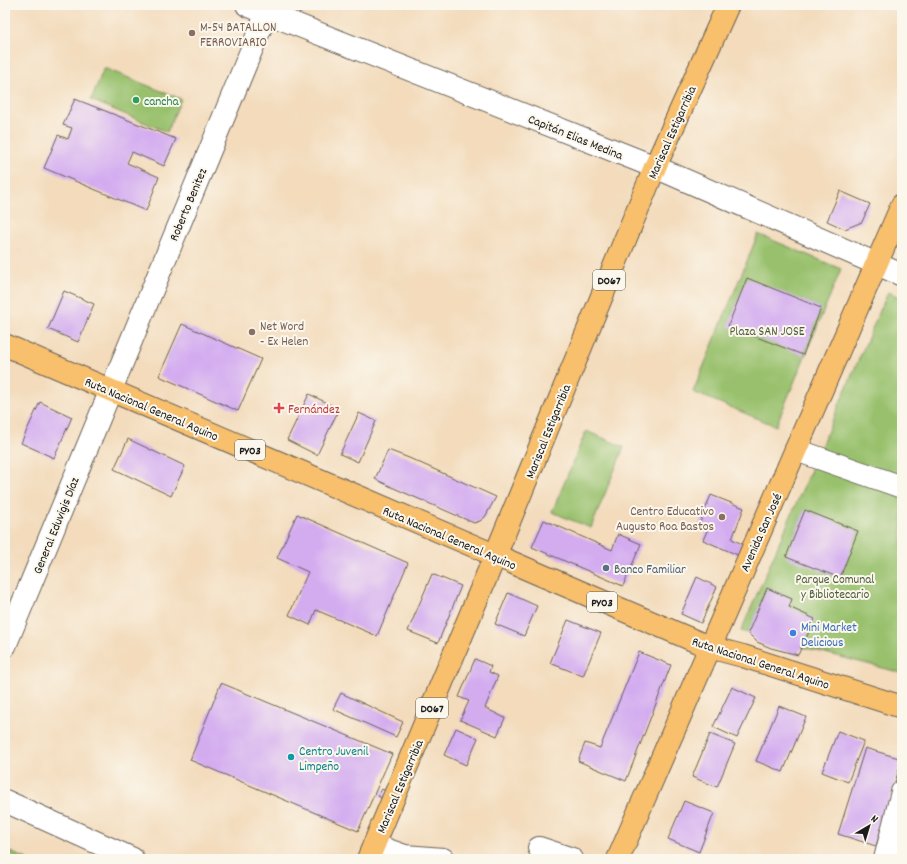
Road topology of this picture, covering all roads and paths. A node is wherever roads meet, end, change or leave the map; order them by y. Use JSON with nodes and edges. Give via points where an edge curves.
{"nodes":[{"id":1,"x":728,"y":5,"type":"edge"},
{"id":2,"x":261,"y":8,"type":"edge"},
{"id":3,"x":655,"y":167,"type":"junction"},
{"id":4,"x":902,"y":205,"type":"edge"},
{"id":5,"x":877,"y":265,"type":"junction"},
{"id":6,"x":902,"y":275,"type":"edge"},
{"id":7,"x":5,"y":345,"type":"edge"},
{"id":8,"x":107,"y":397,"type":"junction"},
{"id":9,"x":796,"y":450,"type":"junction"},
{"id":10,"x":902,"y":487,"type":"edge"},
{"id":11,"x":495,"y":556,"type":"junction"},
{"id":12,"x":5,"y":646,"type":"edge"},
{"id":13,"x":709,"y":647,"type":"junction"},
{"id":14,"x":902,"y":707,"type":"edge"},
{"id":15,"x":902,"y":792,"type":"edge"},
{"id":16,"x":5,"y":801,"type":"edge"},
{"id":17,"x":539,"y":848,"type":"dead end"},
{"id":18,"x":371,"y":852,"type":"edge"},
{"id":19,"x":133,"y":859,"type":"edge"},
{"id":20,"x":443,"y":859,"type":"edge"},
{"id":21,"x":572,"y":859,"type":"edge"},
{"id":22,"x":618,"y":859,"type":"edge"},
{"id":23,"x":885,"y":859,"type":"edge"}],
"edges":[{"from":1,"to":3,"type":"main road","name":"Mariscal Estigarribia","number":"D067"},
{"from":2,"to":3,"type":"street","name":"Capitán Elias Medina"},
{"from":2,"to":8,"type":"street","name":"Roberto Benitez"},
{"from":3,"to":5,"type":"street","name":"Capitán Elias Medina"},
{"from":3,"to":11,"type":"main road","name":"Mariscal Estigarribia","number":"D067"},
{"from":4,"to":5,"type":"main road","name":"Avenida San José"},
{"from":5,"to":6,"type":"street","name":"Capitán Elias Medina"},
{"from":5,"to":9,"type":"main road","name":"Avenida San José"},
{"from":7,"to":8,"type":"main road","name":"Ruta Nacional General Aquino","number":"PY03"},
{"from":8,"to":11,"type":"main road","name":"Ruta Nacional General Aquino","number":"PY03"},
{"from":8,"to":12,"type":"street","name":"General Eduvigis Díaz"},
{"from":9,"to":10,"type":"street"},
{"from":9,"to":13,"type":"main road","name":"Avenida San José"},
{"from":11,"to":13,"type":"main road","name":"Ruta Nacional General Aquino","number":"PY03"},
{"from":11,"to":18,"type":"main road","name":"Mariscal Estigarribia","number":"D067"},
{"from":13,"to":14,"type":"main road","name":"Ruta Nacional General Aquino","number":"PY03"},
{"from":13,"to":22,"type":"main road","name":"Avenida San José"},
{"from":15,"to":23,"type":"street"},
{"from":16,"to":19,"type":"street"},
{"from":17,"to":21,"type":"street"},
{"from":18,"to":20,"type":"street"}]}
